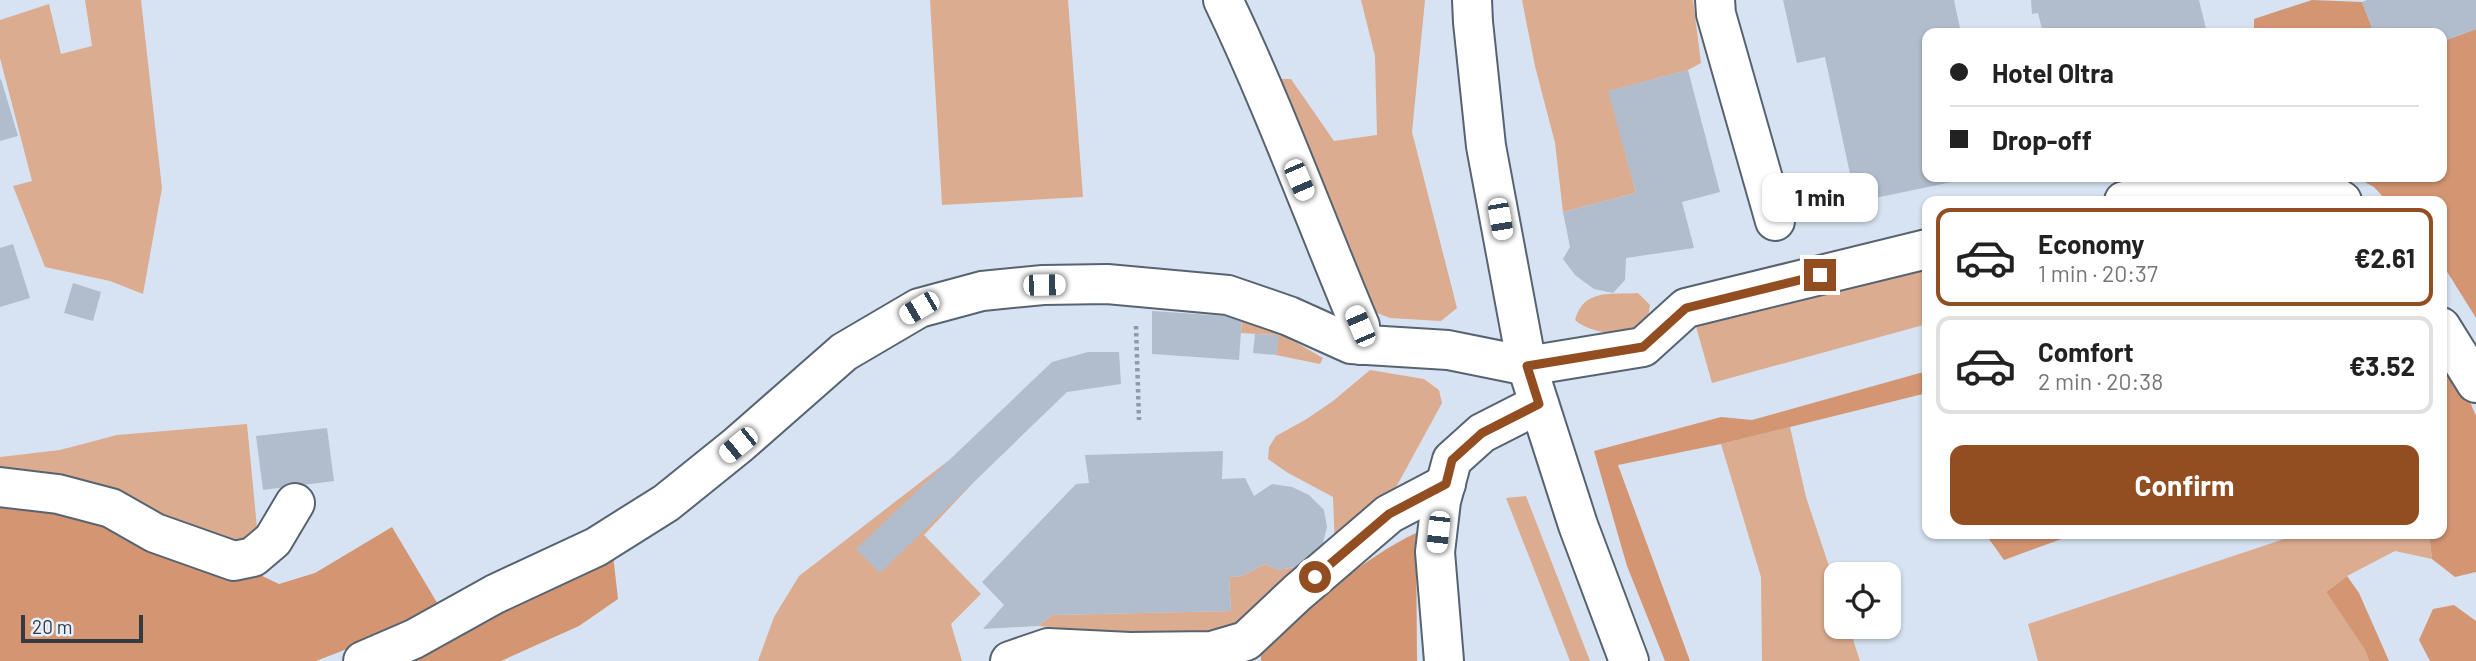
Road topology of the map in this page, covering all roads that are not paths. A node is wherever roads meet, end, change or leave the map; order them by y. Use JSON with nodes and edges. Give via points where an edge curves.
{"nodes":[{"id":1,"x":1223,"y":0,"type":"edge"},
{"id":2,"x":1472,"y":0,"type":"edge"},
{"id":3,"x":1715,"y":0,"type":"edge"},
{"id":4,"x":2224,"y":182,"type":"edge"},
{"id":5,"x":2304,"y":182,"type":"edge"},
{"id":6,"x":2150,"y":196,"type":"edge"},
{"id":7,"x":2335,"y":196,"type":"edge"},
{"id":8,"x":1775,"y":221,"type":"dead end"},
{"id":9,"x":1922,"y":250,"type":"edge"},
{"id":10,"x":2447,"y":337,"type":"edge"},
{"id":11,"x":1361,"y":345,"type":"junction"},
{"id":12,"x":1527,"y":366,"type":"junction"},
{"id":13,"x":2476,"y":383,"type":"edge"},
{"id":14,"x":1539,"y":404,"type":"junction"},
{"id":15,"x":1446,"y":484,"type":"junction"},
{"id":16,"x":0,"y":487,"type":"edge"},
{"id":17,"x":295,"y":503,"type":"dead end"},
{"id":18,"x":363,"y":661,"type":"edge"},
{"id":19,"x":1010,"y":661,"type":"edge"},
{"id":20,"x":1444,"y":661,"type":"edge"},
{"id":21,"x":1629,"y":661,"type":"edge"}],
"edges":[{"from":1,"to":11,"type":"street","via":[[1360,326]]},
{"from":2,"to":12,"type":"street","via":[[1486,146]]},
{"from":3,"to":8,"type":"street"},
{"from":4,"to":6,"type":"street"},
{"from":5,"to":7,"type":"street"},
{"from":9,"to":12,"type":"street","via":[[1686,308],[1643,347]]},
{"from":10,"to":13,"type":"street"},
{"from":11,"to":12,"type":"street","via":[[1448,350]]},
{"from":11,"to":18,"type":"street","via":[[1228,295],[1121,285],[982,291],[919,308],[844,352],[666,503],[596,547]]},
{"from":12,"to":14,"type":"street"},
{"from":14,"to":15,"type":"street","via":[[1482,433],[1452,460]]},
{"from":14,"to":21,"type":"street"},
{"from":15,"to":19,"type":"street","via":[[1389,514],[1246,641],[1212,651],[1048,648]]},
{"from":15,"to":20,"type":"street","via":[[1435,552]]},
{"from":16,"to":17,"type":"street","via":[[58,494],[111,508],[155,533],[234,561],[253,557],[273,540]]}]}
